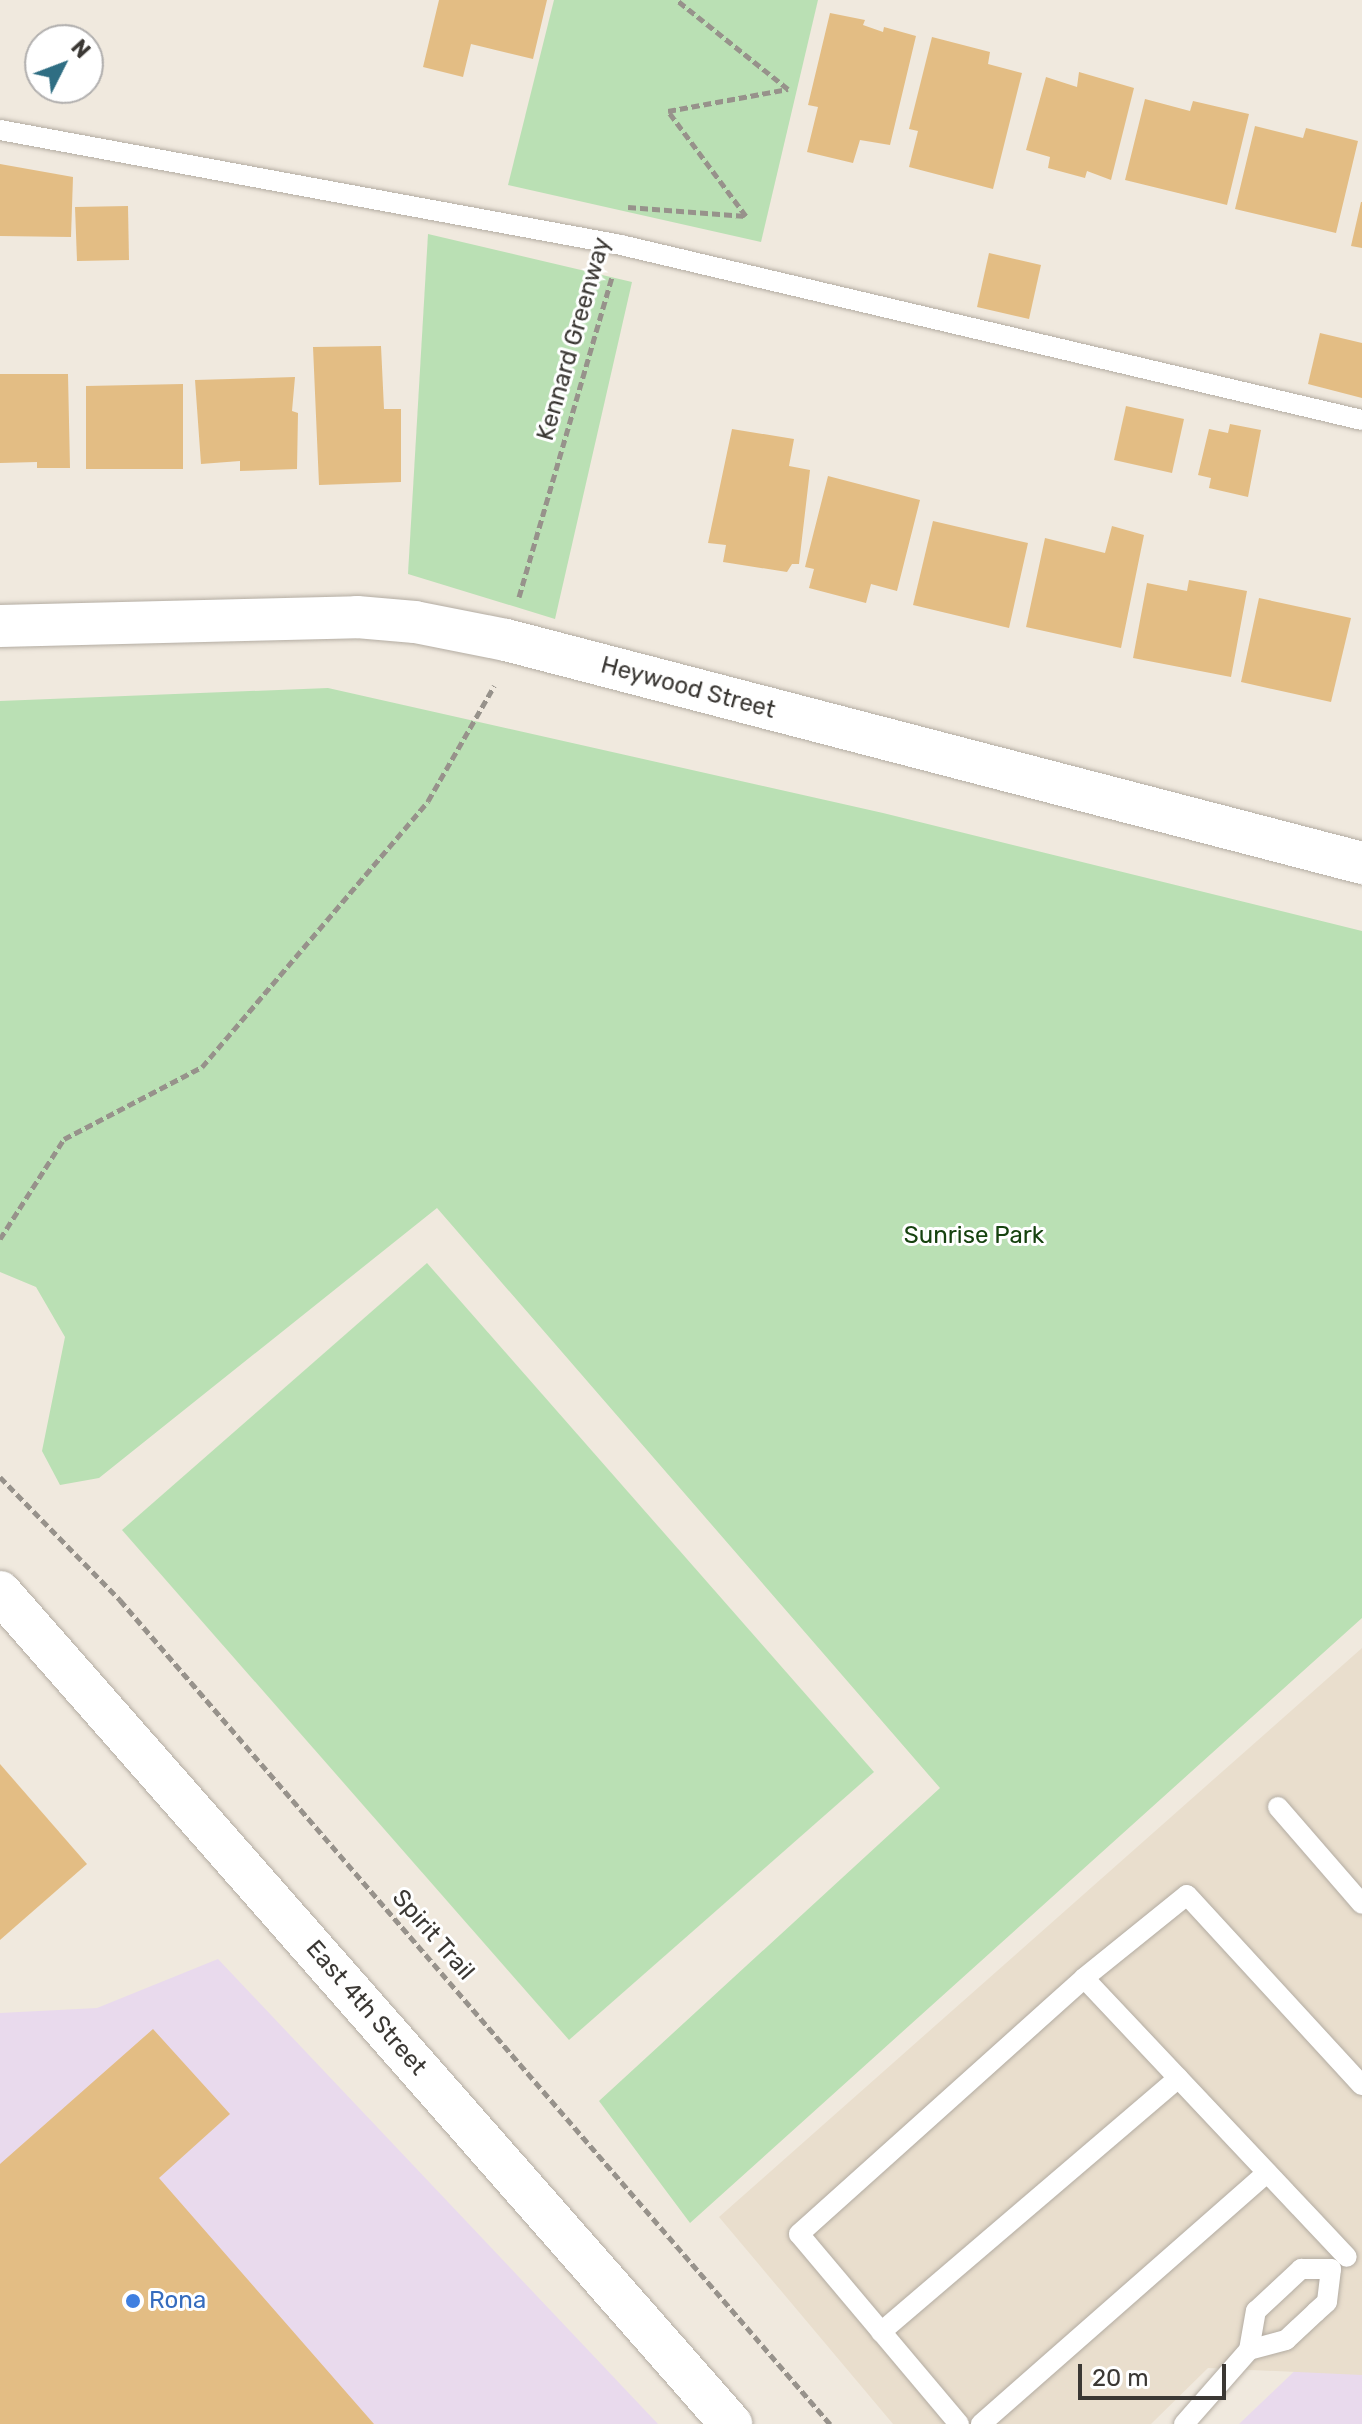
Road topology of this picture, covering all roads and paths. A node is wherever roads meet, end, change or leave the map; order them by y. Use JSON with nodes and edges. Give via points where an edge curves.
{"nodes":[{"id":1,"x":677,"y":0,"type":"edge"},
{"id":2,"x":0,"y":130,"type":"edge"},
{"id":3,"x":621,"y":245,"type":"junction"},
{"id":4,"x":1362,"y":420,"type":"edge"},
{"id":5,"x":516,"y":606,"type":"dead end"},
{"id":6,"x":0,"y":626,"type":"edge"},
{"id":7,"x":494,"y":686,"type":"dead end"},
{"id":8,"x":1362,"y":863,"type":"edge"},
{"id":9,"x":0,"y":1239,"type":"edge"},
{"id":10,"x":0,"y":1477,"type":"edge"},
{"id":11,"x":0,"y":1592,"type":"edge"},
{"id":12,"x":1278,"y":1807,"type":"dead end"},
{"id":13,"x":1362,"y":1904,"type":"edge"},
{"id":14,"x":1084,"y":1978,"type":"junction"},
{"id":15,"x":1178,"y":2078,"type":"junction"},
{"id":16,"x":1362,"y":2085,"type":"edge"},
{"id":17,"x":1267,"y":2173,"type":"junction"},
{"id":18,"x":1347,"y":2257,"type":"edge"},
{"id":19,"x":881,"y":2332,"type":"junction"},
{"id":20,"x":1249,"y":2350,"type":"junction"},
{"id":21,"x":731,"y":2424,"type":"edge"},
{"id":22,"x":830,"y":2424,"type":"edge"},
{"id":23,"x":959,"y":2424,"type":"edge"},
{"id":24,"x":981,"y":2424,"type":"edge"},
{"id":25,"x":1184,"y":2424,"type":"edge"}],
"edges":[{"from":1,"to":3,"type":"path","name":"Kennard Greenway","via":[[788,89],[668,111],[746,216],[625,207]]},
{"from":2,"to":3,"type":"lane"},
{"from":3,"to":4,"type":"lane"},
{"from":3,"to":5,"type":"path","name":"Kennard Greenway"},
{"from":6,"to":8,"type":"street","name":"Heywood Street","via":[[357,617],[415,622],[506,640]]},
{"from":7,"to":9,"type":"path","via":[[428,801],[202,1067],[64,1139]]},
{"from":10,"to":22,"type":"path","name":"Spirit Trail","via":[[131,1612]]},
{"from":11,"to":21,"type":"street","name":"East 4th Street"},
{"from":12,"to":13,"type":"lane"},
{"from":14,"to":15,"type":"lane"},
{"from":14,"to":16,"type":"lane","via":[[1187,1895]]},
{"from":14,"to":19,"type":"lane","via":[[799,2234]]},
{"from":15,"to":17,"type":"lane"},
{"from":15,"to":19,"type":"lane"},
{"from":17,"to":18,"type":"lane"},
{"from":17,"to":24,"type":"lane"},
{"from":18,"to":20,"type":"lane","via":[[1327,2302],[1286,2340]]},
{"from":18,"to":20,"type":"lane","via":[[1301,2269],[1256,2311]]},
{"from":19,"to":23,"type":"lane"},
{"from":20,"to":25,"type":"lane"}]}
